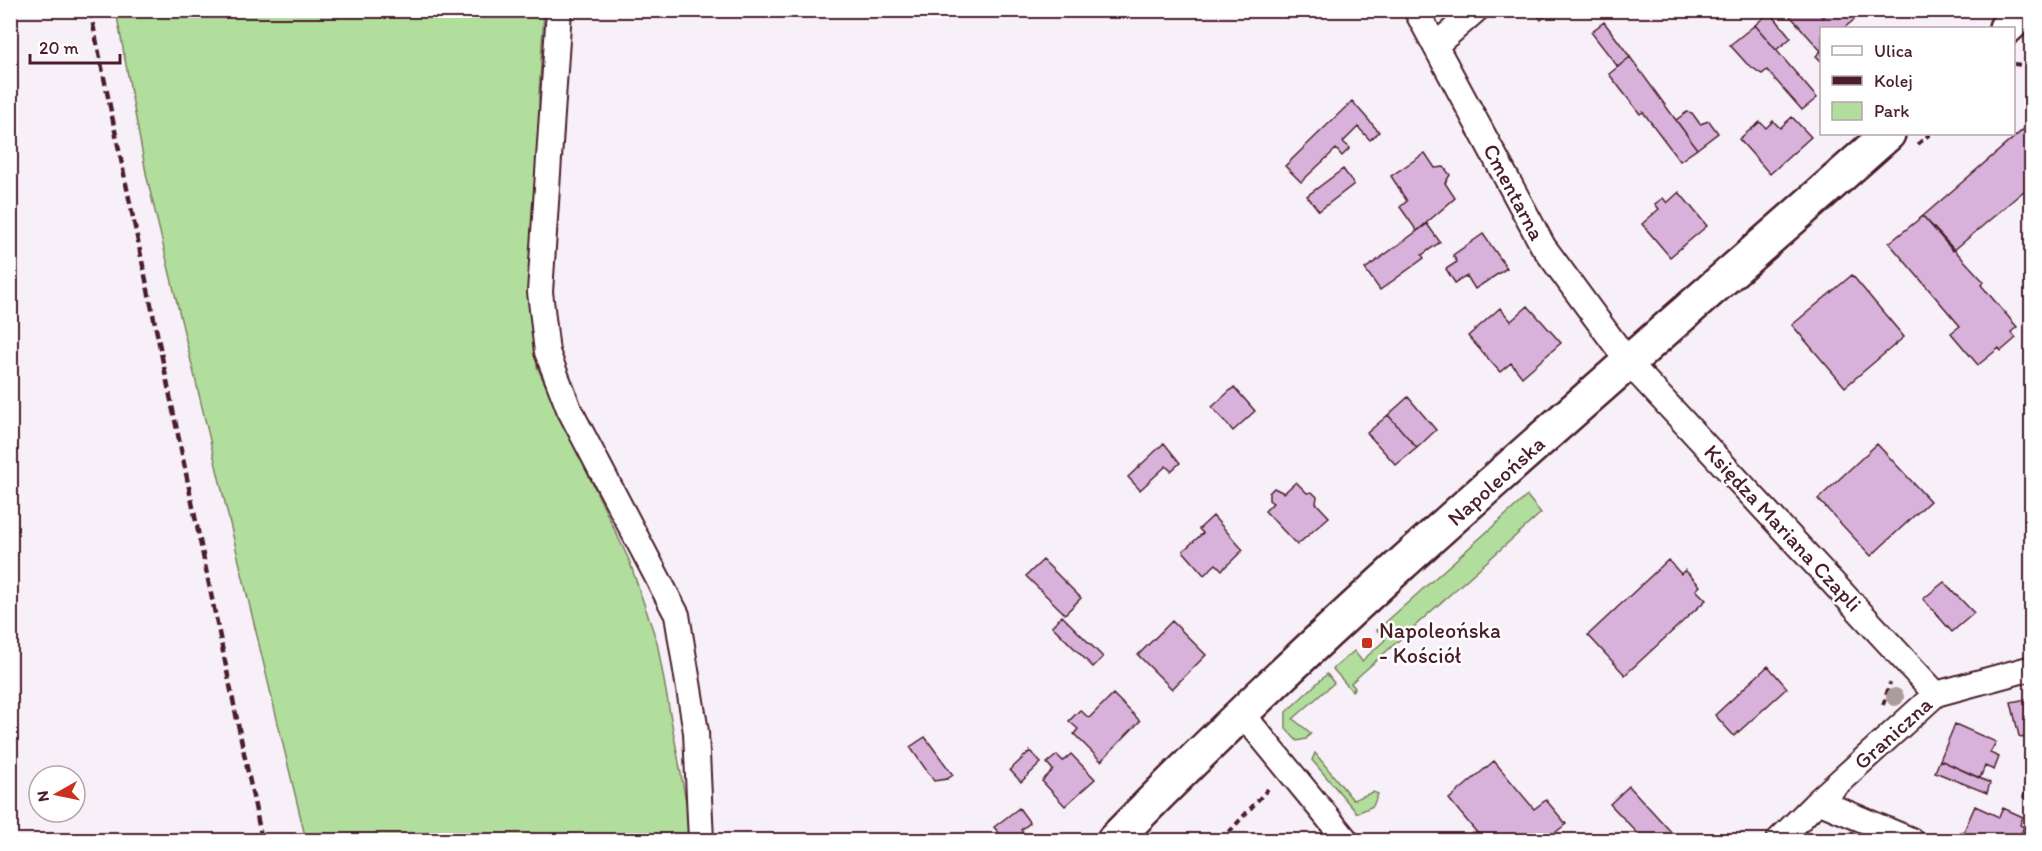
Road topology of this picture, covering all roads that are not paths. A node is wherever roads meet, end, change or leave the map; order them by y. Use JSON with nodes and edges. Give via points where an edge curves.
{"nodes":[{"id":1,"x":559,"y":10,"type":"edge"},
{"id":2,"x":1416,"y":10,"type":"edge"},
{"id":3,"x":1476,"y":10,"type":"edge"},
{"id":4,"x":2026,"y":10,"type":"edge"},
{"id":5,"x":2007,"y":27,"type":"edge"},
{"id":6,"x":1436,"y":45,"type":"junction"},
{"id":7,"x":1887,"y":135,"type":"edge"},
{"id":8,"x":1629,"y":363,"type":"junction"},
{"id":9,"x":2031,"y":668,"type":"edge"},
{"id":10,"x":1936,"y":694,"type":"junction"},
{"id":11,"x":1241,"y":712,"type":"junction"},
{"id":12,"x":1818,"y":801,"type":"junction"},
{"id":13,"x":701,"y":840,"type":"edge"},
{"id":14,"x":1114,"y":840,"type":"edge"},
{"id":15,"x":1346,"y":840,"type":"edge"},
{"id":16,"x":1779,"y":840,"type":"edge"},
{"id":17,"x":1911,"y":840,"type":"edge"}],
"edges":[{"from":1,"to":13,"type":"street","via":[[540,292],[547,352],[568,409],[677,615],[696,732]]},
{"from":2,"to":6,"type":"street","name":"Cmentarna"},
{"from":3,"to":6,"type":"street"},
{"from":4,"to":5,"type":"street"},
{"from":6,"to":8,"type":"street","name":"Cmentarna","via":[[1543,246]]},
{"from":7,"to":8,"type":"street","name":"Napoleońska"},
{"from":8,"to":10,"type":"street","name":"Księdza Mariana Czapli"},
{"from":8,"to":11,"type":"street","name":"Napoleońska"},
{"from":9,"to":10,"type":"street","name":"Graniczna"},
{"from":10,"to":12,"type":"street","name":"Graniczna"},
{"from":11,"to":14,"type":"street","name":"Napoleońska"},
{"from":11,"to":15,"type":"street"},
{"from":12,"to":16,"type":"street","name":"Graniczna"},
{"from":12,"to":17,"type":"street"}]}
